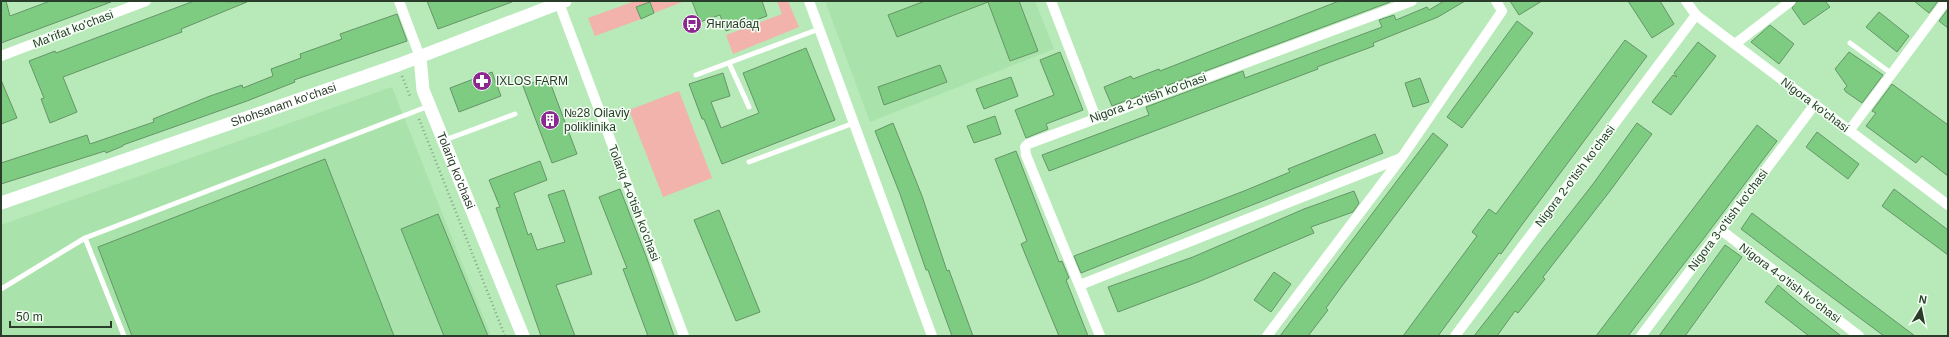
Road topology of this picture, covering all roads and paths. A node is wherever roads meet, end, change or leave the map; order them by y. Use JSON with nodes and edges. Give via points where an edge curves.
{"nodes":[{"id":1,"x":146,"y":1,"type":"edge"},
{"id":2,"x":399,"y":1,"type":"edge"},
{"id":3,"x":809,"y":1,"type":"edge"},
{"id":4,"x":1051,"y":1,"type":"edge"},
{"id":5,"x":1412,"y":1,"type":"edge"},
{"id":6,"x":1496,"y":1,"type":"edge"},
{"id":7,"x":1686,"y":1,"type":"edge"},
{"id":8,"x":1791,"y":1,"type":"edge"},
{"id":9,"x":1946,"y":1,"type":"edge"},
{"id":10,"x":562,"y":2,"type":"edge"},
{"id":11,"x":1696,"y":15,"type":"junction"},
{"id":12,"x":819,"y":29,"type":"junction"},
{"id":13,"x":1850,"y":43,"type":"dead end"},
{"id":14,"x":1735,"y":44,"type":"junction"},
{"id":15,"x":1,"y":56,"type":"edge"},
{"id":16,"x":420,"y":57,"type":"junction"},
{"id":17,"x":729,"y":63,"type":"junction"},
{"id":18,"x":1892,"y":74,"type":"junction"},
{"id":19,"x":696,"y":75,"type":"dead end"},
{"id":20,"x":1815,"y":104,"type":"junction"},
{"id":21,"x":430,"y":106,"type":"junction"},
{"id":22,"x":749,"y":108,"type":"dead end"},
{"id":23,"x":515,"y":114,"type":"dead end"},
{"id":24,"x":1096,"y":118,"type":"junction"},
{"id":25,"x":854,"y":123,"type":"junction"},
{"id":26,"x":1849,"y":131,"type":"junction"},
{"id":27,"x":444,"y":141,"type":"junction"},
{"id":28,"x":1402,"y":157,"type":"junction"},
{"id":29,"x":749,"y":162,"type":"dead end"},
{"id":30,"x":1,"y":203,"type":"edge"},
{"id":31,"x":1948,"y":205,"type":"edge"},
{"id":32,"x":1721,"y":230,"type":"junction"},
{"id":33,"x":85,"y":238,"type":"junction"},
{"id":34,"x":1080,"y":285,"type":"junction"},
{"id":35,"x":1,"y":289,"type":"edge"},
{"id":36,"x":124,"y":336,"type":"edge"},
{"id":37,"x":523,"y":336,"type":"edge"},
{"id":38,"x":684,"y":336,"type":"edge"},
{"id":39,"x":932,"y":336,"type":"edge"},
{"id":40,"x":1100,"y":336,"type":"edge"},
{"id":41,"x":1267,"y":336,"type":"edge"},
{"id":42,"x":1454,"y":336,"type":"edge"},
{"id":43,"x":1641,"y":336,"type":"edge"},
{"id":44,"x":1859,"y":336,"type":"edge"}],
"edges":[{"from":1,"to":15,"type":"street","name":"Ma'rifat ko'chasi"},
{"from":2,"to":16,"type":"street","name":"Tolariq ko'chasi"},
{"from":3,"to":12,"type":"street"},
{"from":4,"to":24,"type":"street"},
{"from":5,"to":24,"type":"street","name":"Nigora 2-o'tish ko'chasi"},
{"from":6,"to":28,"type":"street","via":[[1502,9],[1500,14]]},
{"from":7,"to":11,"type":"street","name":"Nigora ko'chasi"},
{"from":8,"to":14,"type":"street"},
{"from":9,"to":18,"type":"street"},
{"from":10,"to":16,"type":"street","name":"Shohsanam ko'chasi"},
{"from":10,"to":38,"type":"street","name":"Tolariq 4-o'tish ko'chasi"},
{"from":11,"to":14,"type":"street","name":"Nigora ko'chasi"},
{"from":11,"to":42,"type":"street","name":"Nigora 2-o'tish ko'chasi"},
{"from":12,"to":17,"type":"lane"},
{"from":12,"to":25,"type":"street"},
{"from":13,"to":18,"type":"lane"},
{"from":14,"to":20,"type":"street","name":"Nigora ko'chasi"},
{"from":16,"to":21,"type":"street","name":"Tolariq ko'chasi","via":[[423,90]]},
{"from":16,"to":30,"type":"street","name":"Shohsanam ko'chasi"},
{"from":17,"to":19,"type":"lane"},
{"from":17,"to":22,"type":"lane"},
{"from":18,"to":26,"type":"street"},
{"from":20,"to":26,"type":"street","name":"Nigora ko'chasi"},
{"from":20,"to":32,"type":"street","name":"Nigora 3-o'tish ko'chasi"},
{"from":21,"to":27,"type":"street","name":"Tolariq ko'chasi"},
{"from":21,"to":33,"type":"lane"},
{"from":23,"to":27,"type":"lane"},
{"from":24,"to":34,"type":"street","name":"Nigora 2-o'tish ko'chasi","via":[[1025,147],[1026,155]]},
{"from":25,"to":29,"type":"lane"},
{"from":25,"to":39,"type":"street"},
{"from":26,"to":31,"type":"street","name":"Nigora ko'chasi"},
{"from":27,"to":37,"type":"street","name":"Tolariq ko'chasi"},
{"from":28,"to":34,"type":"street"},
{"from":28,"to":41,"type":"street"},
{"from":32,"to":43,"type":"street","name":"Nigora 3-o'tish ko'chasi"},
{"from":32,"to":44,"type":"street","name":"Nigora 4-o'tish ko'chasi"},
{"from":33,"to":35,"type":"lane"},
{"from":33,"to":36,"type":"lane"},
{"from":34,"to":40,"type":"street","name":"Nigora 2-o'tish ko'chasi"}]}
